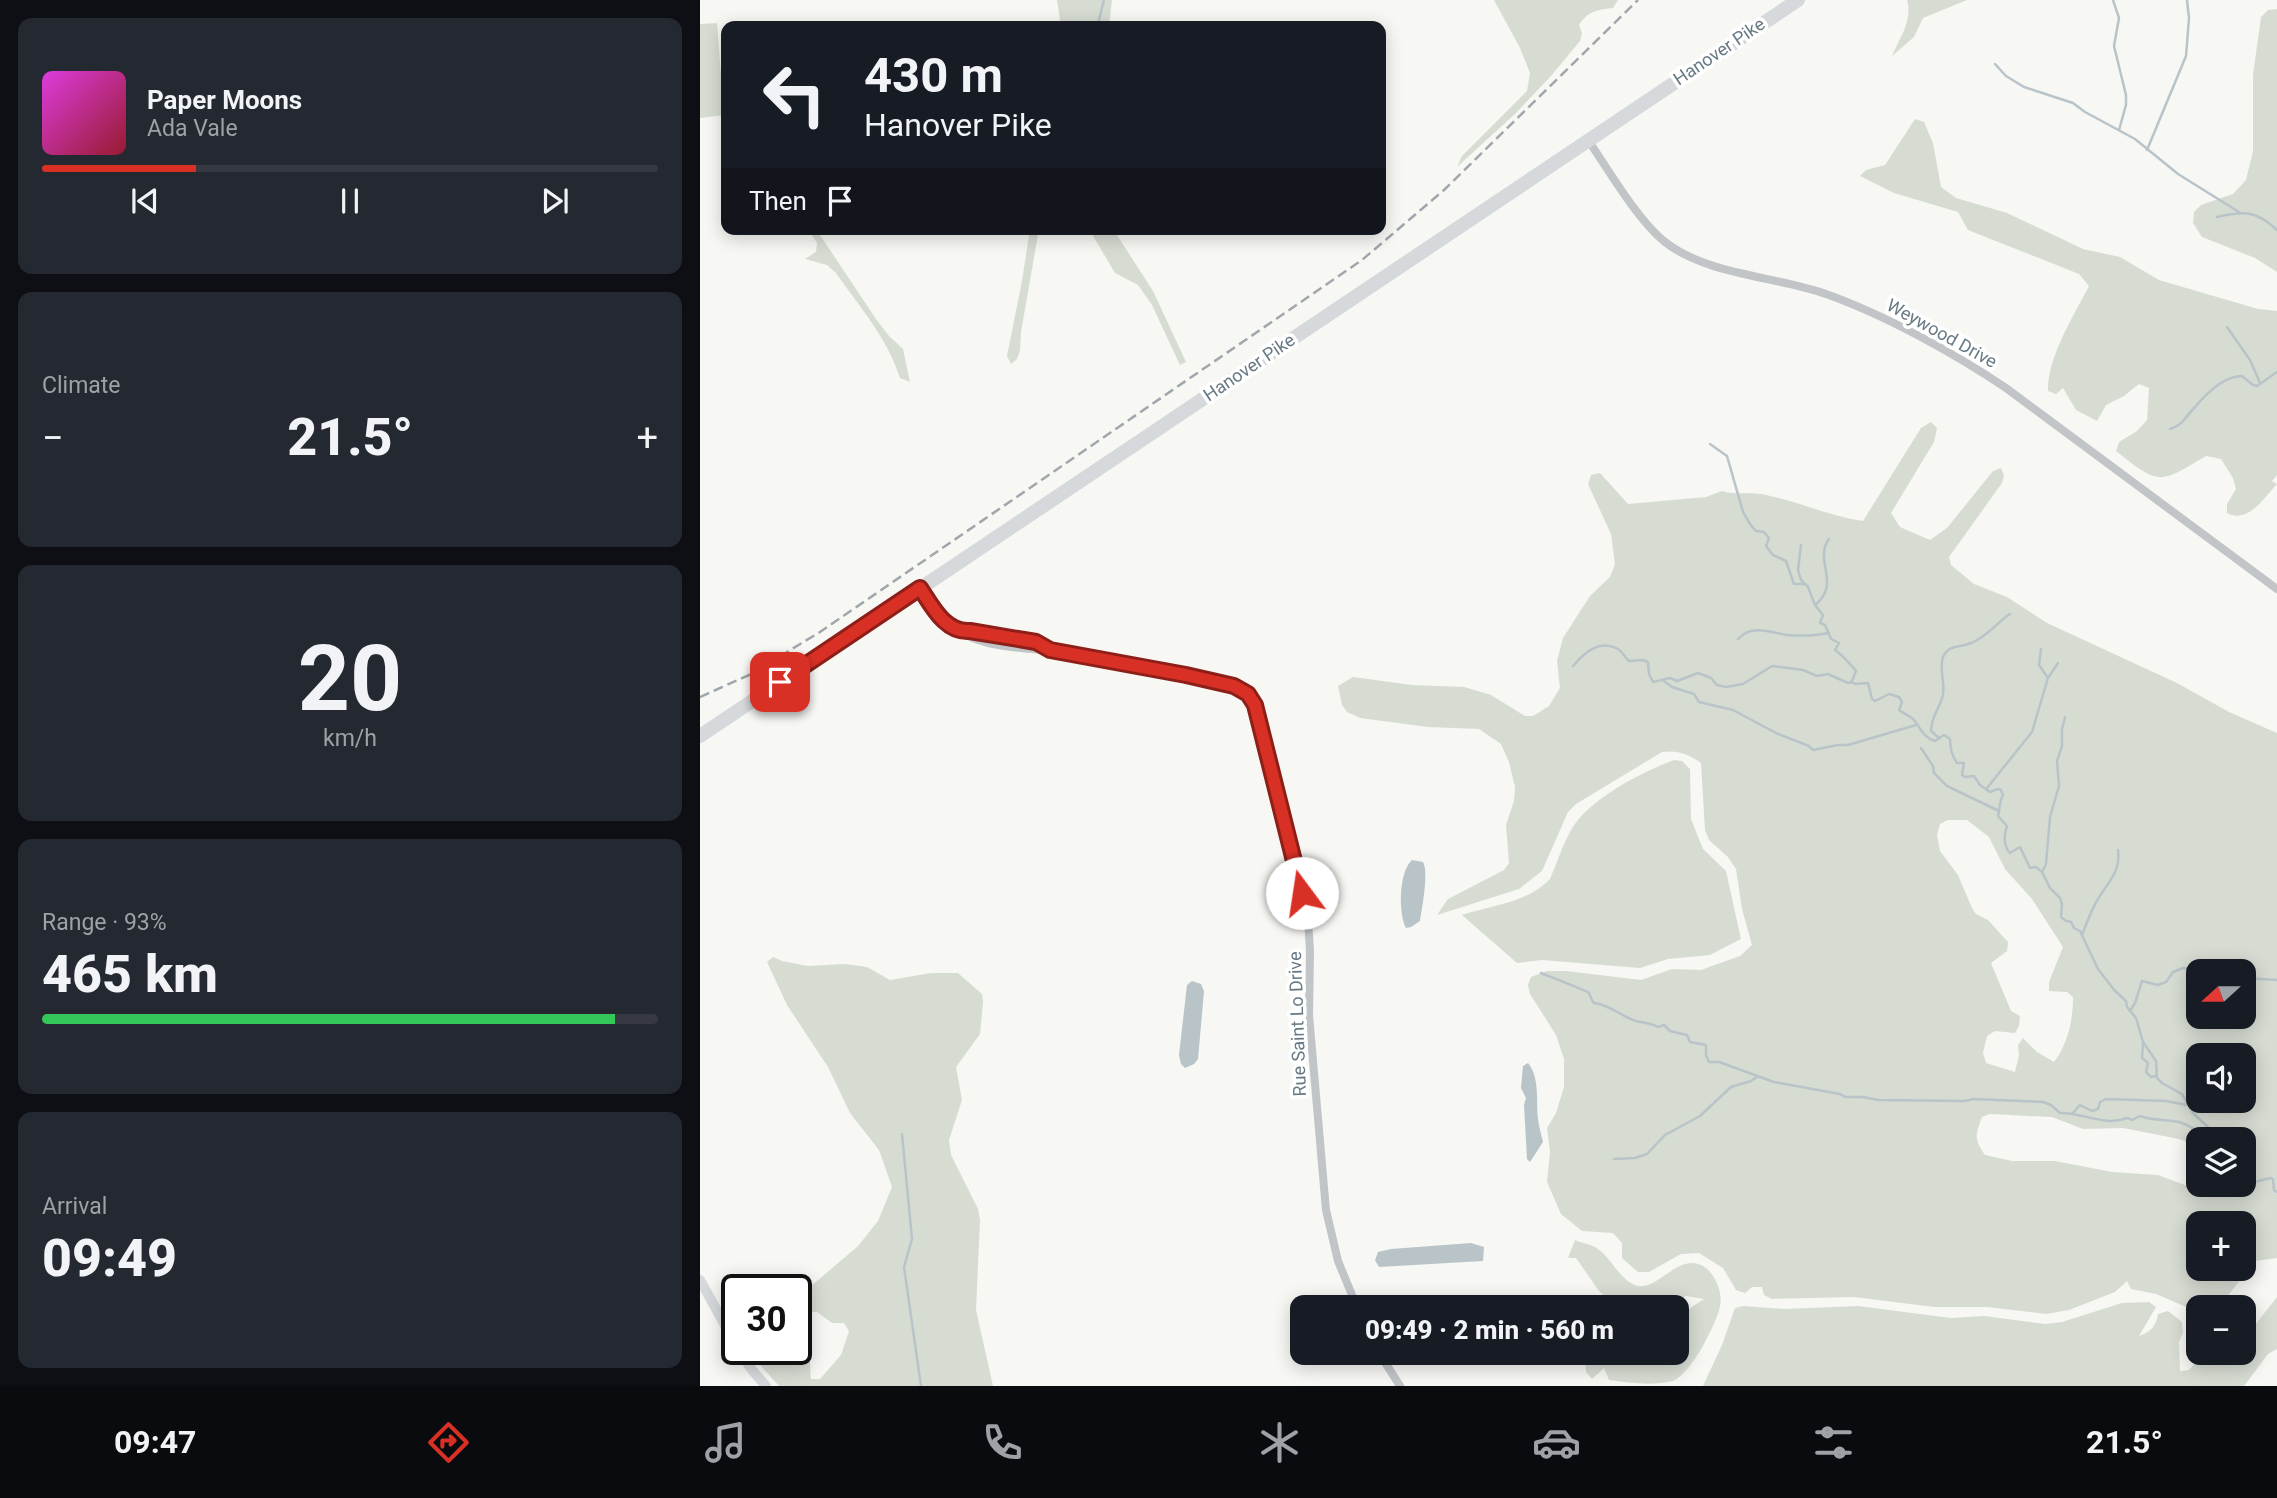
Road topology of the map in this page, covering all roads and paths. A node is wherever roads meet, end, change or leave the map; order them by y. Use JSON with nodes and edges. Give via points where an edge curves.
{"nodes":[{"id":1,"x":1798,"y":0,"type":"edge"},
{"id":2,"x":1588,"y":140,"type":"junction"},
{"id":3,"x":920,"y":588,"type":"junction"},
{"id":4,"x":2277,"y":589,"type":"edge"},
{"id":5,"x":700,"y":736,"type":"edge"},
{"id":6,"x":700,"y":1280,"type":"edge"},
{"id":7,"x":1352,"y":1295,"type":"edge"},
{"id":8,"x":721,"y":1319,"type":"edge"},
{"id":9,"x":749,"y":1365,"type":"edge"},
{"id":10,"x":1387,"y":1365,"type":"edge"},
{"id":11,"x":766,"y":1386,"type":"edge"},
{"id":12,"x":1400,"y":1386,"type":"edge"}],
"edges":[{"from":1,"to":2,"type":"highway","name":"Hanover Pike"},
{"from":2,"to":3,"type":"highway","name":"Hanover Pike"},
{"from":2,"to":4,"type":"street","name":"Weywood Drive","via":[[1649,228],[1676,251],[1702,263],[1826,294],[1871,312],[1965,362]]},
{"from":3,"to":5,"type":"highway","name":"Hanover Pike"},
{"from":3,"to":7,"type":"street","name":"Rue Saint Lo Drive","via":[[948,625],[979,640],[1234,686],[1255,705],[1308,920],[1310,1015],[1325,1210]]},
{"from":6,"to":8,"type":"street"},
{"from":9,"to":11,"type":"street"},
{"from":10,"to":12,"type":"street"}]}
